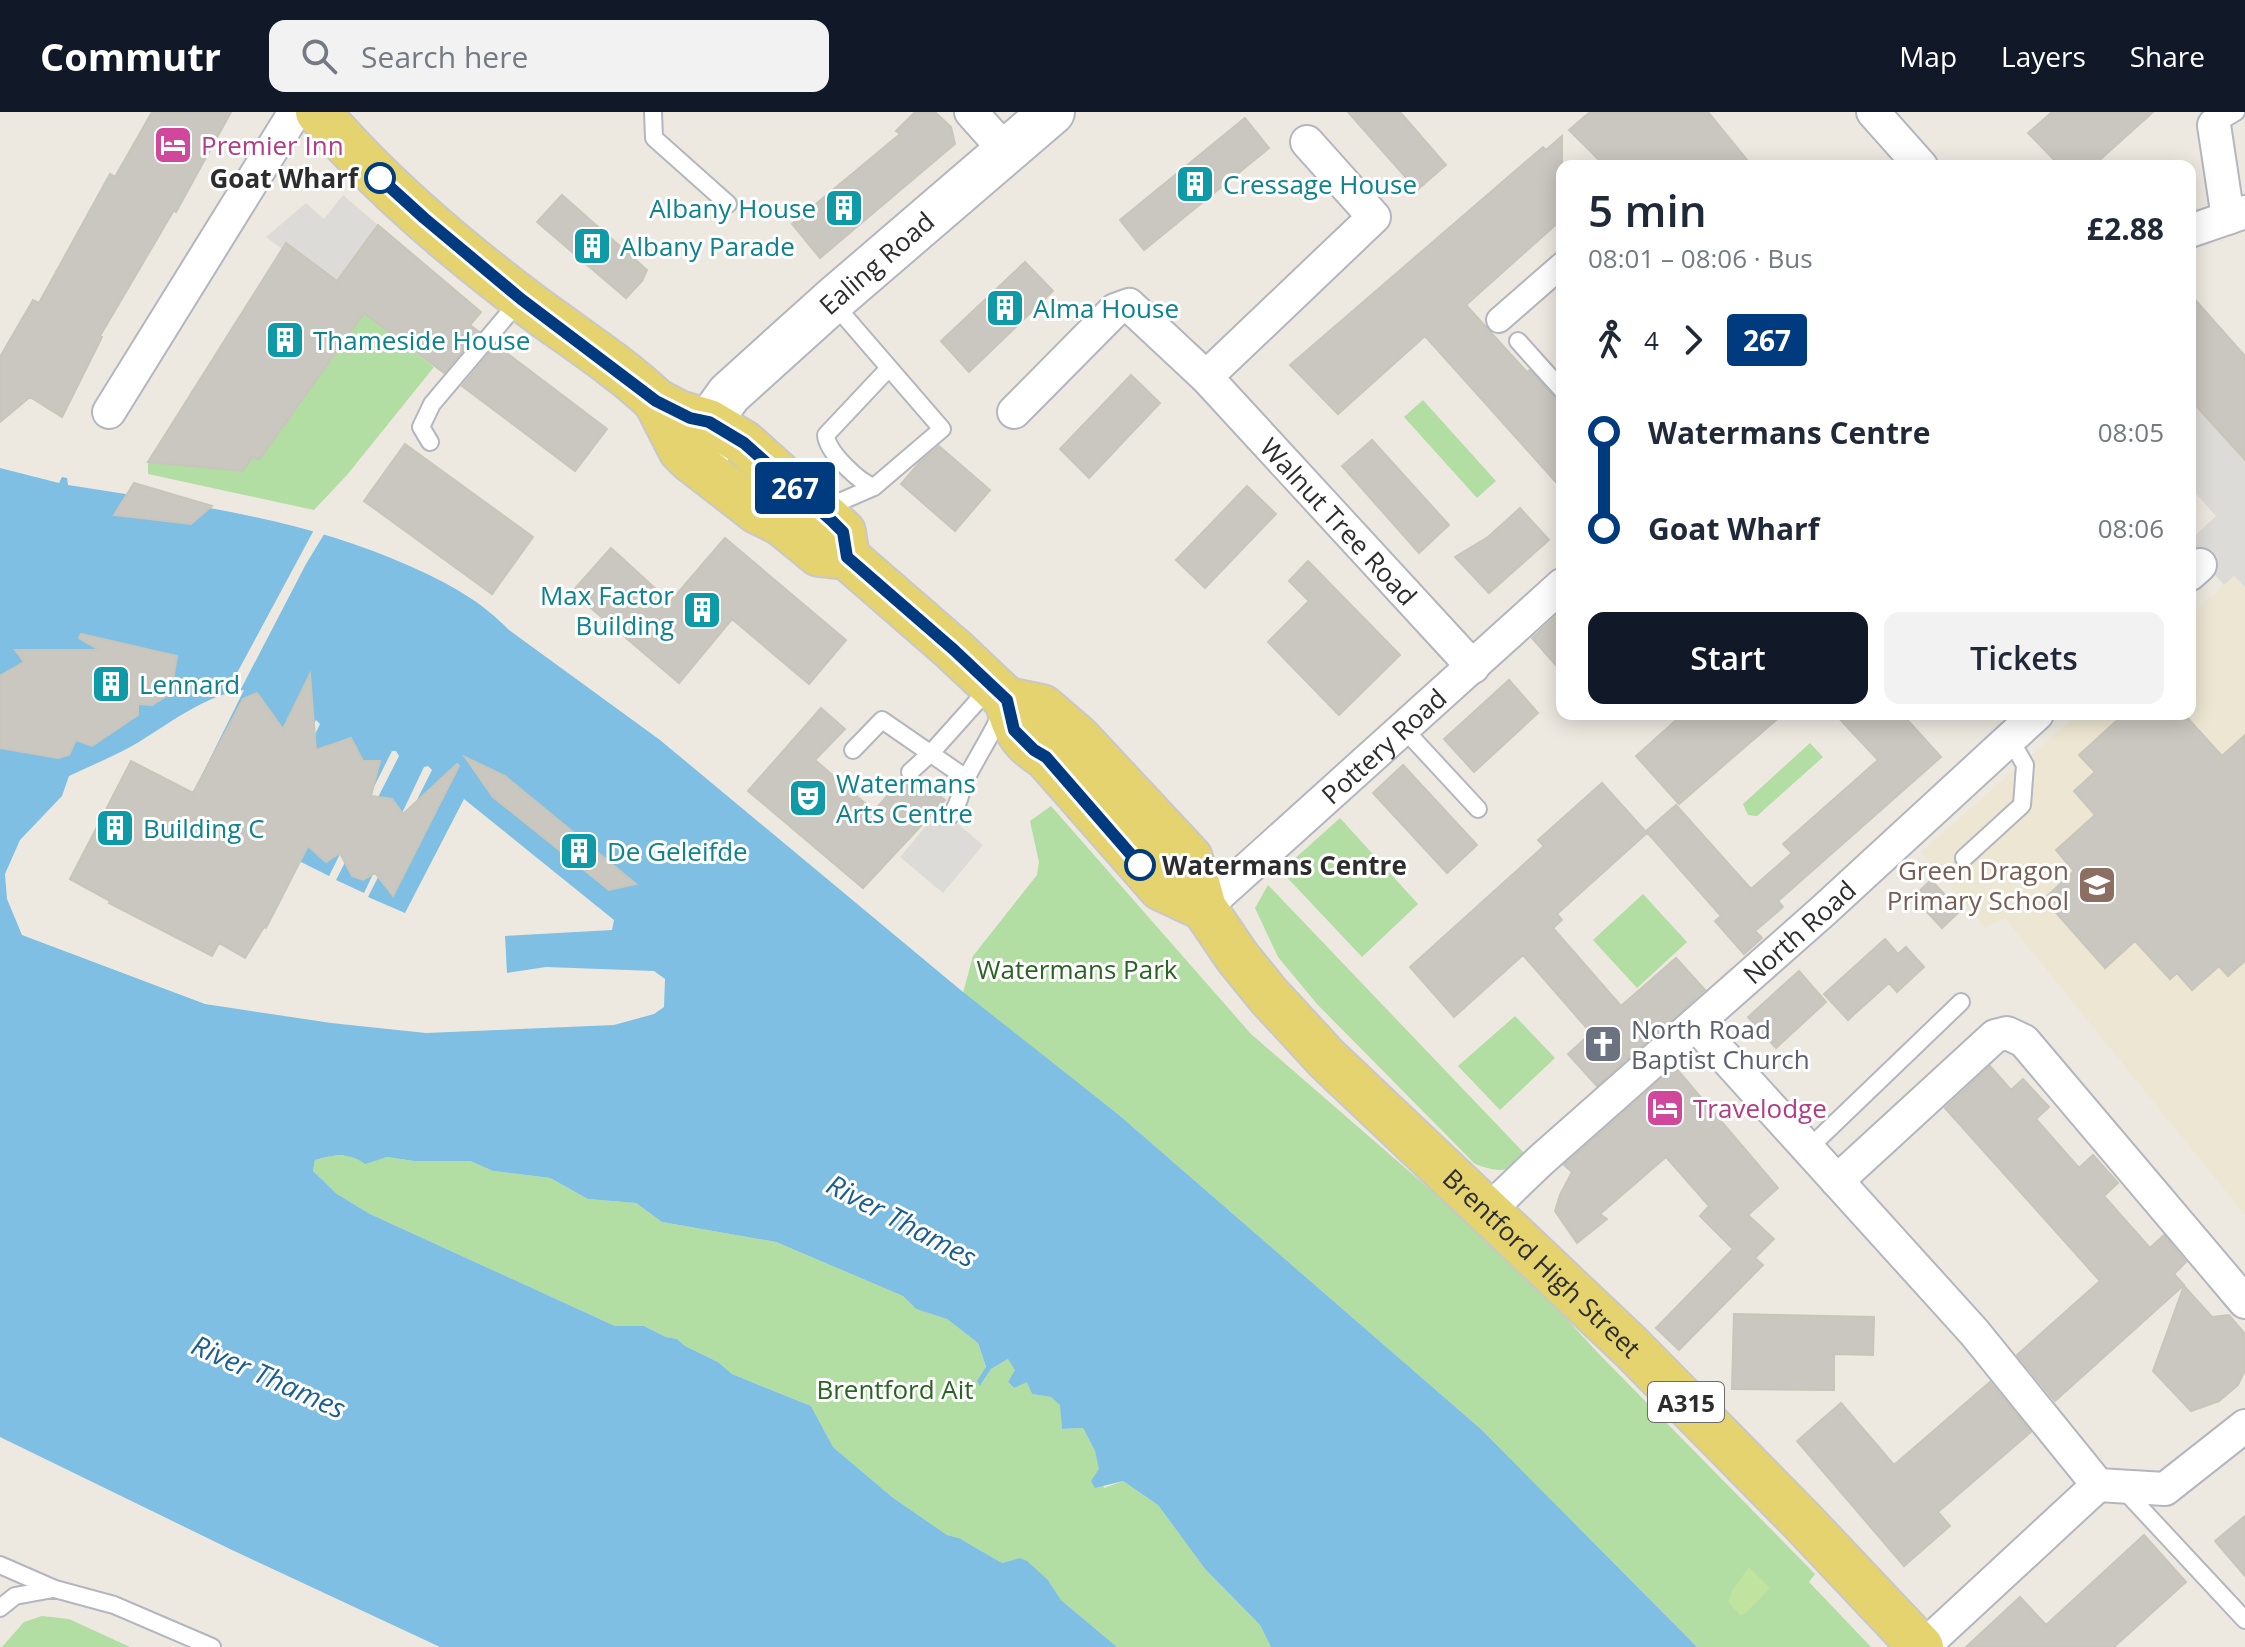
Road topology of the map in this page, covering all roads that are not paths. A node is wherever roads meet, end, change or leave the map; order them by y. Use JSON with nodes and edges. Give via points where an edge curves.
{"nodes":[{"id":1,"x":295,"y":112,"type":"edge"},
{"id":2,"x":318,"y":112,"type":"edge"},
{"id":3,"x":653,"y":112,"type":"edge"},
{"id":4,"x":971,"y":112,"type":"edge"},
{"id":5,"x":1052,"y":112,"type":"edge"},
{"id":6,"x":1873,"y":112,"type":"edge"},
{"id":7,"x":2225,"y":119,"type":"edge"},
{"id":8,"x":1307,"y":142,"type":"dead end"},
{"id":9,"x":1005,"y":150,"type":"junction"},
{"id":10,"x":1916,"y":160,"type":"edge"},
{"id":11,"x":728,"y":204,"type":"dead end"},
{"id":12,"x":2236,"y":215,"type":"edge"},
{"id":13,"x":2196,"y":229,"type":"edge"},
{"id":14,"x":1556,"y":270,"type":"edge"},
{"id":15,"x":521,"y":299,"type":"junction"},
{"id":16,"x":832,"y":301,"type":"junction"},
{"id":17,"x":1499,"y":320,"type":"dead end"},
{"id":18,"x":1518,"y":341,"type":"dead end"},
{"id":19,"x":889,"y":368,"type":"junction"},
{"id":20,"x":1206,"y":377,"type":"junction"},
{"id":21,"x":1556,"y":383,"type":"edge"},
{"id":22,"x":656,"y":401,"type":"junction"},
{"id":23,"x":109,"y":412,"type":"dead end"},
{"id":24,"x":1014,"y":412,"type":"dead end"},
{"id":25,"x":709,"y":422,"type":"junction"},
{"id":26,"x":430,"y":442,"type":"dead end"},
{"id":27,"x":712,"y":473,"type":"junction"},
{"id":28,"x":874,"y":487,"type":"junction"},
{"id":29,"x":820,"y":510,"type":"junction"},
{"id":30,"x":847,"y":557,"type":"junction"},
{"id":31,"x":1556,"y":591,"type":"edge"},
{"id":32,"x":1473,"y":667,"type":"junction"},
{"id":33,"x":999,"y":693,"type":"junction"},
{"id":34,"x":2031,"y":720,"type":"edge"},
{"id":35,"x":1403,"y":728,"type":"junction"},
{"id":36,"x":2010,"y":739,"type":"junction"},
{"id":37,"x":853,"y":750,"type":"dead end"},
{"id":38,"x":931,"y":753,"type":"junction"},
{"id":39,"x":910,"y":772,"type":"dead end"},
{"id":40,"x":966,"y":778,"type":"junction"},
{"id":41,"x":1478,"y":809,"type":"dead end"},
{"id":42,"x":951,"y":815,"type":"dead end"},
{"id":43,"x":1964,"y":858,"type":"dead end"},
{"id":44,"x":1204,"y":908,"type":"junction"},
{"id":45,"x":1961,"y":1002,"type":"dead end"},
{"id":46,"x":1695,"y":1024,"type":"junction"},
{"id":47,"x":1809,"y":1148,"type":"junction"},
{"id":48,"x":1837,"y":1181,"type":"junction"},
{"id":49,"x":1488,"y":1211,"type":"junction"},
{"id":50,"x":2245,"y":1302,"type":"edge"},
{"id":51,"x":2245,"y":1426,"type":"edge"},
{"id":52,"x":2110,"y":1486,"type":"junction"},
{"id":53,"x":2,"y":1564,"type":"edge"},
{"id":54,"x":55,"y":1589,"type":"junction"},
{"id":55,"x":0,"y":1608,"type":"edge"},
{"id":56,"x":2245,"y":1620,"type":"edge"},
{"id":57,"x":212,"y":1647,"type":"edge"},
{"id":58,"x":1922,"y":1647,"type":"edge"}],
"edges":[{"from":1,"to":23,"type":"street"},
{"from":2,"to":15,"type":"main road","name":"Brentford High Street","number":"A315","via":[[354,154]]},
{"from":3,"to":11,"type":"lane","via":[[654,138]]},
{"from":4,"to":9,"type":"street"},
{"from":5,"to":9,"type":"main road","name":"Ealing Road"},
{"from":6,"to":10,"type":"street"},
{"from":7,"to":12,"type":"street"},
{"from":8,"to":20,"type":"street","via":[[1374,217]]},
{"from":9,"to":16,"type":"main road","name":"Ealing Road"},
{"from":12,"to":13,"type":"street"},
{"from":14,"to":17,"type":"street"},
{"from":15,"to":22,"type":"main road","name":"Brentford High Street","number":"A315"},
{"from":15,"to":26,"type":"lane","via":[[432,404],[421,427]]},
{"from":16,"to":19,"type":"lane"},
{"from":16,"to":25,"type":"main road","name":"Ealing Road","via":[[729,394]]},
{"from":18,"to":21,"type":"lane"},
{"from":19,"to":28,"type":"lane","via":[[825,441],[864,484]]},
{"from":19,"to":28,"type":"lane","via":[[942,429]]},
{"from":20,"to":24,"type":"street","name":"Walnut Tree Road","via":[[1129,305],[1115,310]]},
{"from":20,"to":32,"type":"street","name":"Walnut Tree Road"},
{"from":22,"to":25,"type":"main road","name":"Brentford High Street","number":"A315"},
{"from":22,"to":27,"type":"main road","name":"Brentford High Street","number":"A315","via":[[681,450]]},
{"from":25,"to":27,"type":"main road","via":[[706,458]]},
{"from":25,"to":29,"type":"main road","name":"Brentford High Street","number":"A315","via":[[744,443]]},
{"from":27,"to":30,"type":"main road","name":"Brentford High Street","number":"A315","via":[[819,554]]},
{"from":28,"to":29,"type":"lane"},
{"from":29,"to":30,"type":"main road","name":"Brentford High Street","number":"A315","via":[[843,532]]},
{"from":30,"to":33,"type":"main road","name":"Brentford High Street","number":"A315"},
{"from":31,"to":32,"type":"street","name":"Pottery Road"},
{"from":32,"to":35,"type":"street","name":"Pottery Road"},
{"from":33,"to":38,"type":"lane"},
{"from":33,"to":40,"type":"lane","via":[[991,737]]},
{"from":33,"to":44,"type":"main road","name":"Brentford High Street","number":"A315","via":[[1042,707],[1173,837],[1190,858]]},
{"from":34,"to":36,"type":"street","name":"North Road"},
{"from":35,"to":41,"type":"lane"},
{"from":35,"to":44,"type":"street","name":"Pottery Road"},
{"from":36,"to":43,"type":"lane","via":[[2025,765],[2022,805]]},
{"from":36,"to":46,"type":"street","name":"North Road"},
{"from":37,"to":38,"type":"lane","via":[[882,720]]},
{"from":38,"to":39,"type":"lane"},
{"from":38,"to":40,"type":"lane"},
{"from":40,"to":42,"type":"lane","via":[[960,804]]},
{"from":44,"to":49,"type":"main road","name":"Brentford High Street","number":"A315","via":[[1268,995],[1327,1059]]},
{"from":45,"to":47,"type":"lane"},
{"from":46,"to":47,"type":"street"},
{"from":46,"to":49,"type":"street","name":"North Road"},
{"from":47,"to":48,"type":"street"},
{"from":48,"to":50,"type":"street","via":[[1995,1036],[2007,1033],[2024,1041]]},
{"from":48,"to":52,"type":"street"},
{"from":49,"to":58,"type":"main road","name":"Brentford High Street","number":"A315","via":[[1696,1411]]},
{"from":51,"to":52,"type":"street","via":[[2165,1489]]},
{"from":52,"to":56,"type":"lane"},
{"from":52,"to":58,"type":"street"},
{"from":53,"to":54,"type":"lane"},
{"from":54,"to":55,"type":"lane","via":[[15,1596]]},
{"from":54,"to":57,"type":"lane","via":[[114,1605]]}]}
